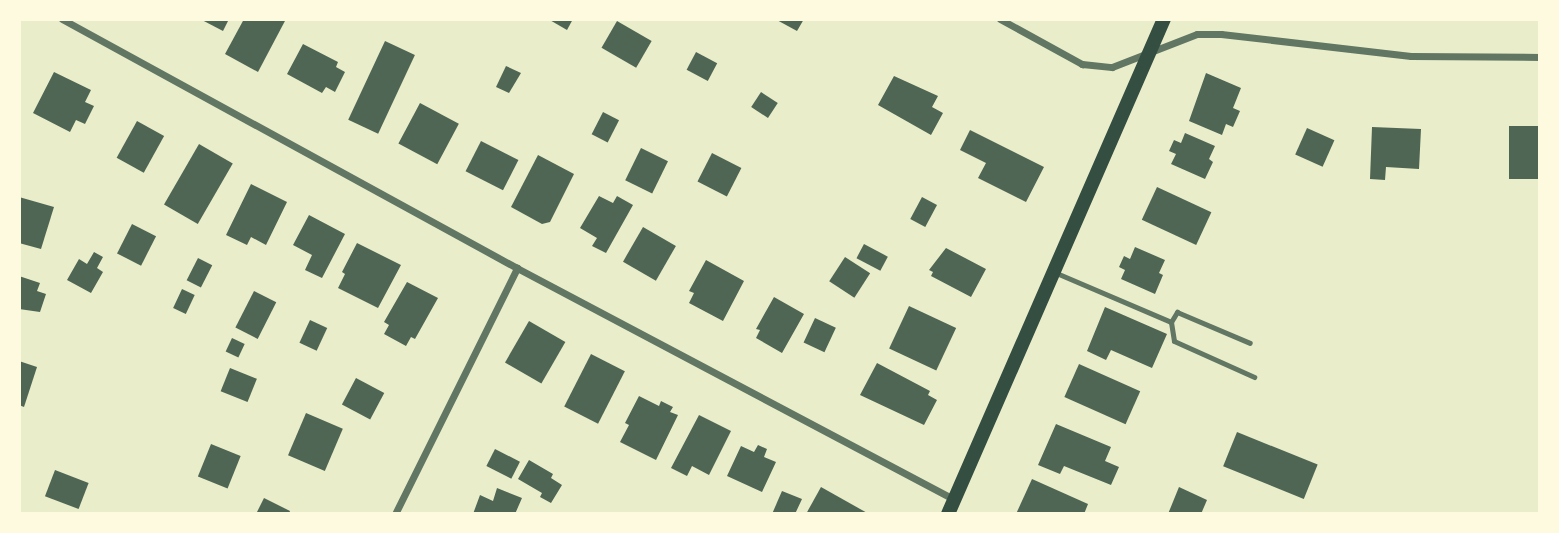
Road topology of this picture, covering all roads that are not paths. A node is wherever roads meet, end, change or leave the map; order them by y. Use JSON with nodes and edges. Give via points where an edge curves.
{"nodes":[{"id":1,"x":62,"y":19,"type":"edge"},
{"id":2,"x":1000,"y":19,"type":"edge"},
{"id":3,"x":1164,"y":19,"type":"edge"},
{"id":4,"x":1150,"y":54,"type":"junction"},
{"id":5,"x":1540,"y":57,"type":"edge"},
{"id":6,"x":517,"y":268,"type":"junction"},
{"id":7,"x":1054,"y":272,"type":"junction"},
{"id":8,"x":1171,"y":322,"type":"junction"},
{"id":9,"x":1250,"y":343,"type":"dead end"},
{"id":10,"x":1254,"y":377,"type":"dead end"},
{"id":11,"x":954,"y":499,"type":"junction"},
{"id":12,"x":395,"y":514,"type":"edge"},
{"id":13,"x":948,"y":514,"type":"edge"}],
"edges":[{"from":1,"to":6,"type":"street"},
{"from":2,"to":4,"type":"street","via":[[1082,64],[1112,67]]},
{"from":3,"to":4,"type":"main road"},
{"from":4,"to":5,"type":"street","via":[[1197,34],[1221,34],[1411,56]]},
{"from":4,"to":7,"type":"main road"},
{"from":6,"to":11,"type":"street"},
{"from":6,"to":12,"type":"street"},
{"from":7,"to":8,"type":"lane"},
{"from":7,"to":11,"type":"main road"},
{"from":8,"to":9,"type":"lane","via":[[1177,312]]},
{"from":8,"to":10,"type":"lane","via":[[1174,341]]},
{"from":11,"to":13,"type":"main road"}]}
